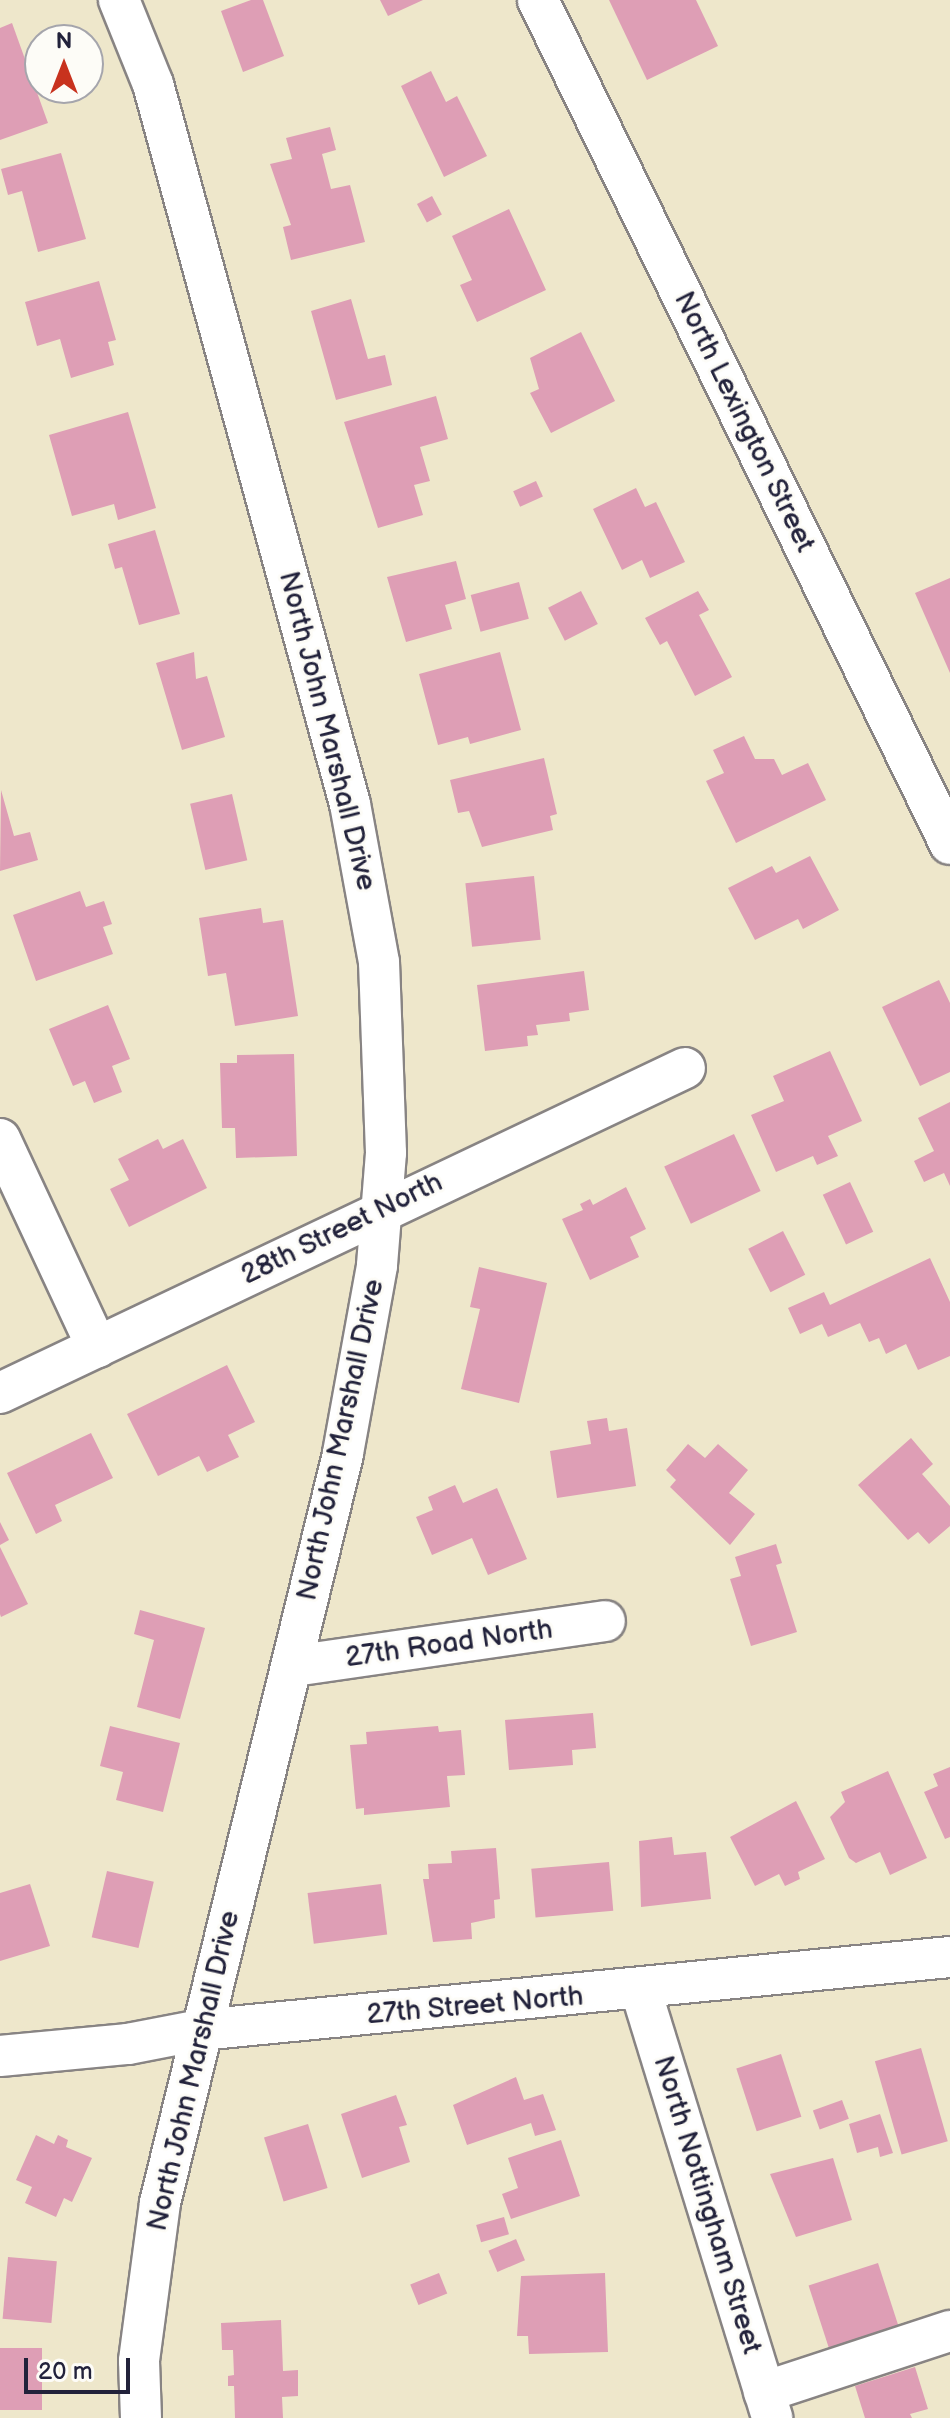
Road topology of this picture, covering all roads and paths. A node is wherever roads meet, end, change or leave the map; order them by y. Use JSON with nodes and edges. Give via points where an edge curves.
{"nodes":[{"id":1,"x":119,"y":0,"type":"edge"},
{"id":2,"x":538,"y":0,"type":"edge"},
{"id":3,"x":950,"y":844,"type":"edge"},
{"id":4,"x":685,"y":1068,"type":"dead end"},
{"id":5,"x":0,"y":1139,"type":"edge"},
{"id":6,"x":384,"y":1209,"type":"junction"},
{"id":7,"x":97,"y":1347,"type":"junction"},
{"id":8,"x":0,"y":1393,"type":"edge"},
{"id":9,"x":605,"y":1621,"type":"dead end"},
{"id":10,"x":293,"y":1666,"type":"junction"},
{"id":11,"x":950,"y":1957,"type":"edge"},
{"id":12,"x":641,"y":1991,"type":"junction"},
{"id":13,"x":200,"y":2030,"type":"junction"},
{"id":14,"x":0,"y":2056,"type":"edge"},
{"id":15,"x":950,"y":2331,"type":"edge"},
{"id":16,"x":768,"y":2405,"type":"edge"},
{"id":17,"x":141,"y":2418,"type":"edge"}],
"edges":[{"from":1,"to":6,"type":"street","name":"North John Marshall Drive","via":[[153,84],[350,804],[379,962]]},
{"from":2,"to":3,"type":"street","name":"North Lexington Street"},
{"from":4,"to":6,"type":"street","name":"28th Street North"},
{"from":5,"to":7,"type":"street"},
{"from":6,"to":7,"type":"street","name":"28th Street North"},
{"from":6,"to":10,"type":"street","name":"North John Marshall Drive","via":[[362,1364]]},
{"from":7,"to":8,"type":"street","name":"28th Street North"},
{"from":9,"to":10,"type":"street","name":"27th Road North"},
{"from":10,"to":13,"type":"street","name":"North John Marshall Drive"},
{"from":11,"to":12,"type":"street","name":"27th Street North"},
{"from":12,"to":13,"type":"street","name":"27th Street North"},
{"from":12,"to":16,"type":"street","name":"North Nottingham Street"},
{"from":13,"to":14,"type":"street","name":"27th Street North","via":[[128,2044]]},
{"from":13,"to":17,"type":"street","name":"North John Marshall Drive","via":[[160,2203],[139,2361]]},
{"from":15,"to":16,"type":"street"}]}
